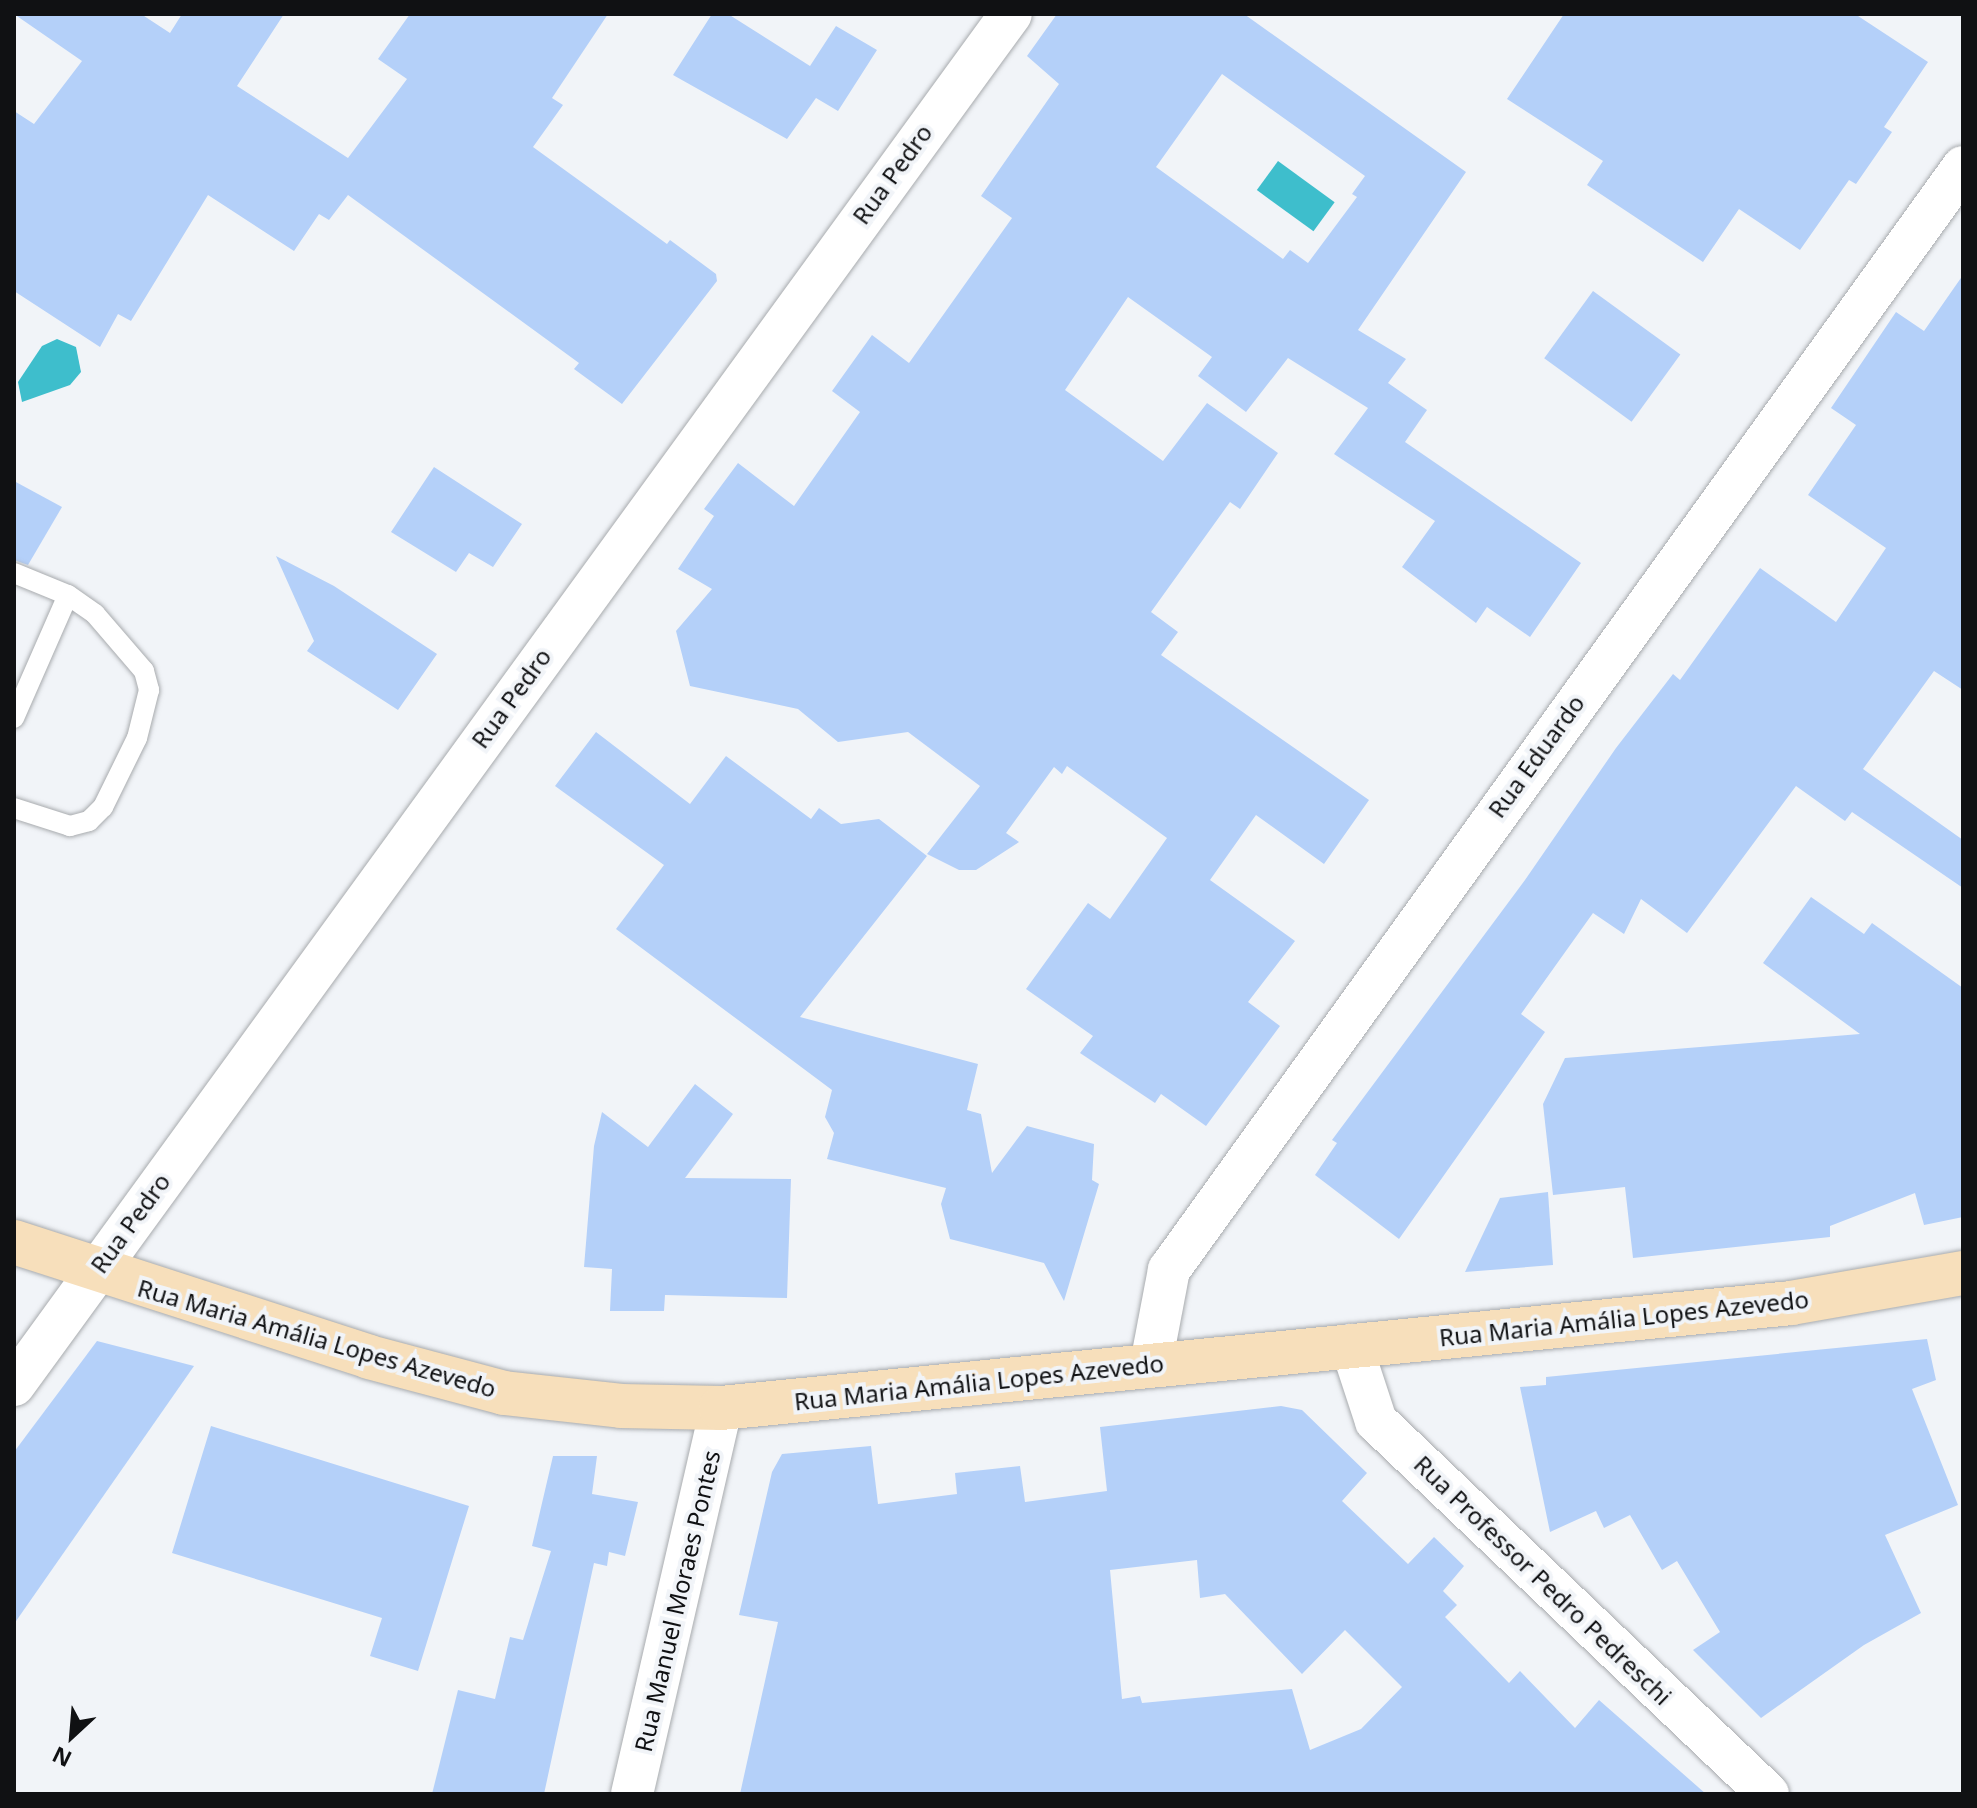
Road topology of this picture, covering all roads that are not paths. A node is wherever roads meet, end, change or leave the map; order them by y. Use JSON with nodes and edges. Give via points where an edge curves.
{"nodes":[{"id":1,"x":1011,"y":14,"type":"edge"},
{"id":2,"x":1963,"y":167,"type":"edge"},
{"id":3,"x":14,"y":573,"type":"edge"},
{"id":4,"x":68,"y":595,"type":"junction"},
{"id":5,"x":14,"y":718,"type":"edge"},
{"id":6,"x":14,"y":808,"type":"edge"},
{"id":7,"x":14,"y":1242,"type":"edge"},
{"id":8,"x":95,"y":1271,"type":"junction"},
{"id":9,"x":1963,"y":1273,"type":"edge"},
{"id":10,"x":1351,"y":1345,"type":"junction"},
{"id":11,"x":1151,"y":1364,"type":"junction"},
{"id":12,"x":14,"y":1385,"type":"edge"},
{"id":13,"x":721,"y":1408,"type":"junction"},
{"id":14,"x":632,"y":1794,"type":"edge"},
{"id":15,"x":1768,"y":1794,"type":"edge"}],
"edges":[{"from":1,"to":8,"type":"street","name":"Rua Pedro"},
{"from":2,"to":11,"type":"street","name":"Rua Eduardo","via":[[1169,1270]]},
{"from":3,"to":4,"type":"lane"},
{"from":4,"to":5,"type":"lane"},
{"from":4,"to":6,"type":"lane","via":[[113,631],[144,671],[146,713],[103,807],[89,821],[70,826]]},
{"from":7,"to":8,"type":"main road","name":"Rua Maria Amália Lopes Azevedo"},
{"from":8,"to":12,"type":"street","name":"Rua Pedro"},
{"from":8,"to":13,"type":"main road","name":"Rua Maria Amália Lopes Azevedo","via":[[504,1393],[621,1406]]},
{"from":9,"to":10,"type":"main road","name":"Rua Maria Amália Lopes Azevedo","via":[[1791,1303]]},
{"from":10,"to":11,"type":"main road","name":"Rua Maria Amália Lopes Azevedo"},
{"from":10,"to":15,"type":"street","name":"Rua Professor Pedro Pedreschi","via":[[1376,1421]]},
{"from":11,"to":13,"type":"main road","name":"Rua Maria Amália Lopes Azevedo"},
{"from":13,"to":14,"type":"street","name":"Rua Manuel Moraes Pontes"}]}
